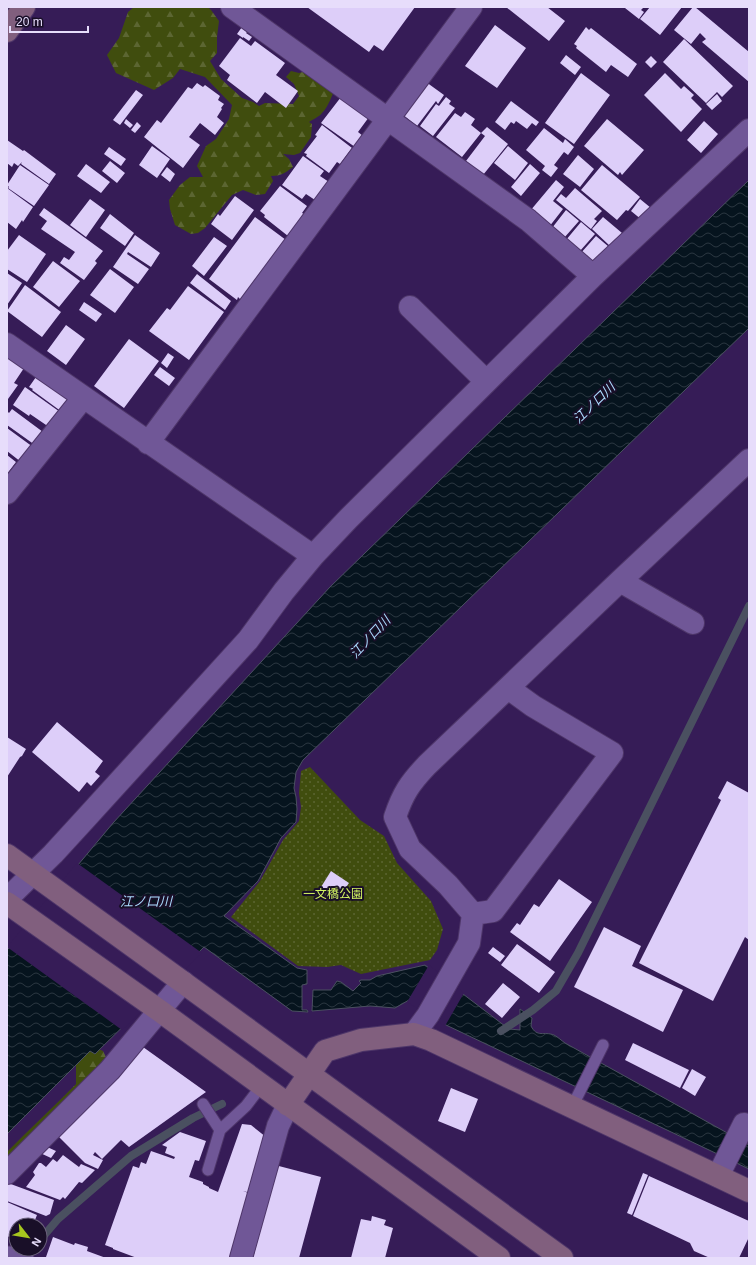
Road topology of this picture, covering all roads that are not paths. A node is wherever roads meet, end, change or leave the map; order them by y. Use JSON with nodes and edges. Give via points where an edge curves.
{"nodes":[{"id":1,"x":24,"y":7,"type":"edge"},
{"id":2,"x":232,"y":7,"type":"edge"},
{"id":3,"x":471,"y":7,"type":"edge"},
{"id":4,"x":7,"y":31,"type":"edge"},
{"id":5,"x":389,"y":120,"type":"junction"},
{"id":6,"x":749,"y":130,"type":"edge"},
{"id":7,"x":593,"y":276,"type":"junction"},
{"id":8,"x":410,"y":307,"type":"dead end"},
{"id":9,"x":7,"y":344,"type":"edge"},
{"id":10,"x":486,"y":381,"type":"junction"},
{"id":11,"x":83,"y":398,"type":"junction"},
{"id":12,"x":148,"y":443,"type":"junction"},
{"id":13,"x":748,"y":463,"type":"edge"},
{"id":14,"x":7,"y":493,"type":"edge"},
{"id":15,"x":313,"y":556,"type":"junction"},
{"id":16,"x":620,"y":581,"type":"junction"},
{"id":17,"x":693,"y":623,"type":"dead end"},
{"id":18,"x":508,"y":688,"type":"junction"},
{"id":19,"x":7,"y":855,"type":"edge"},
{"id":20,"x":38,"y":878,"type":"junction"},
{"id":21,"x":11,"y":904,"type":"edge"},
{"id":22,"x":473,"y":914,"type":"junction"},
{"id":23,"x":180,"y":980,"type":"junction"},
{"id":24,"x":155,"y":1007,"type":"junction"},
{"id":25,"x":414,"y":1034,"type":"junction"},
{"id":26,"x":603,"y":1045,"type":"dead end"},
{"id":27,"x":309,"y":1075,"type":"junction"},
{"id":28,"x":262,"y":1085,"type":"junction"},
{"id":29,"x":576,"y":1100,"type":"junction"},
{"id":30,"x":203,"y":1104,"type":"dead end"},
{"id":31,"x":288,"y":1105,"type":"junction"},
{"id":32,"x":744,"y":1124,"type":"dead end"},
{"id":33,"x":220,"y":1130,"type":"junction"},
{"id":34,"x":208,"y":1170,"type":"dead end"},
{"id":35,"x":721,"y":1170,"type":"junction"},
{"id":36,"x":7,"y":1173,"type":"edge"},
{"id":37,"x":749,"y":1191,"type":"edge"},
{"id":38,"x":241,"y":1258,"type":"edge"},
{"id":39,"x":499,"y":1258,"type":"edge"},
{"id":40,"x":562,"y":1258,"type":"edge"}],
"edges":[{"from":1,"to":4,"type":"street"},
{"from":2,"to":5,"type":"street"},
{"from":3,"to":5,"type":"street"},
{"from":5,"to":7,"type":"street","via":[[528,220]]},
{"from":5,"to":12,"type":"street"},
{"from":6,"to":7,"type":"street"},
{"from":7,"to":10,"type":"street"},
{"from":8,"to":10,"type":"street"},
{"from":9,"to":11,"type":"street"},
{"from":10,"to":15,"type":"street"},
{"from":11,"to":12,"type":"street"},
{"from":11,"to":14,"type":"street"},
{"from":12,"to":15,"type":"street"},
{"from":13,"to":16,"type":"street"},
{"from":15,"to":20,"type":"street","via":[[248,640],[53,854]]},
{"from":16,"to":17,"type":"street"},
{"from":16,"to":18,"type":"street"},
{"from":18,"to":22,"type":"street","via":[[412,780],[395,817],[410,850],[448,885]]},
{"from":18,"to":22,"type":"street","via":[[612,753],[493,911]]},
{"from":19,"to":20,"type":"street"},
{"from":20,"to":21,"type":"street"},
{"from":20,"to":23,"type":"street"},
{"from":21,"to":24,"type":"street"},
{"from":22,"to":25,"type":"street","via":[[470,943]]},
{"from":23,"to":24,"type":"street"},
{"from":23,"to":27,"type":"street"},
{"from":24,"to":28,"type":"street"},
{"from":24,"to":36,"type":"street","via":[[110,1070]]},
{"from":25,"to":27,"type":"street","via":[[361,1040],[325,1051]]},
{"from":25,"to":29,"type":"street"},
{"from":26,"to":29,"type":"lane"},
{"from":27,"to":31,"type":"street"},
{"from":27,"to":40,"type":"street"},
{"from":28,"to":31,"type":"street"},
{"from":28,"to":33,"type":"lane","via":[[246,1106]]},
{"from":29,"to":35,"type":"street"},
{"from":30,"to":33,"type":"lane"},
{"from":31,"to":38,"type":"street","via":[[278,1126]]},
{"from":31,"to":39,"type":"street"},
{"from":32,"to":35,"type":"street"},
{"from":33,"to":34,"type":"lane"},
{"from":35,"to":37,"type":"street"}]}
